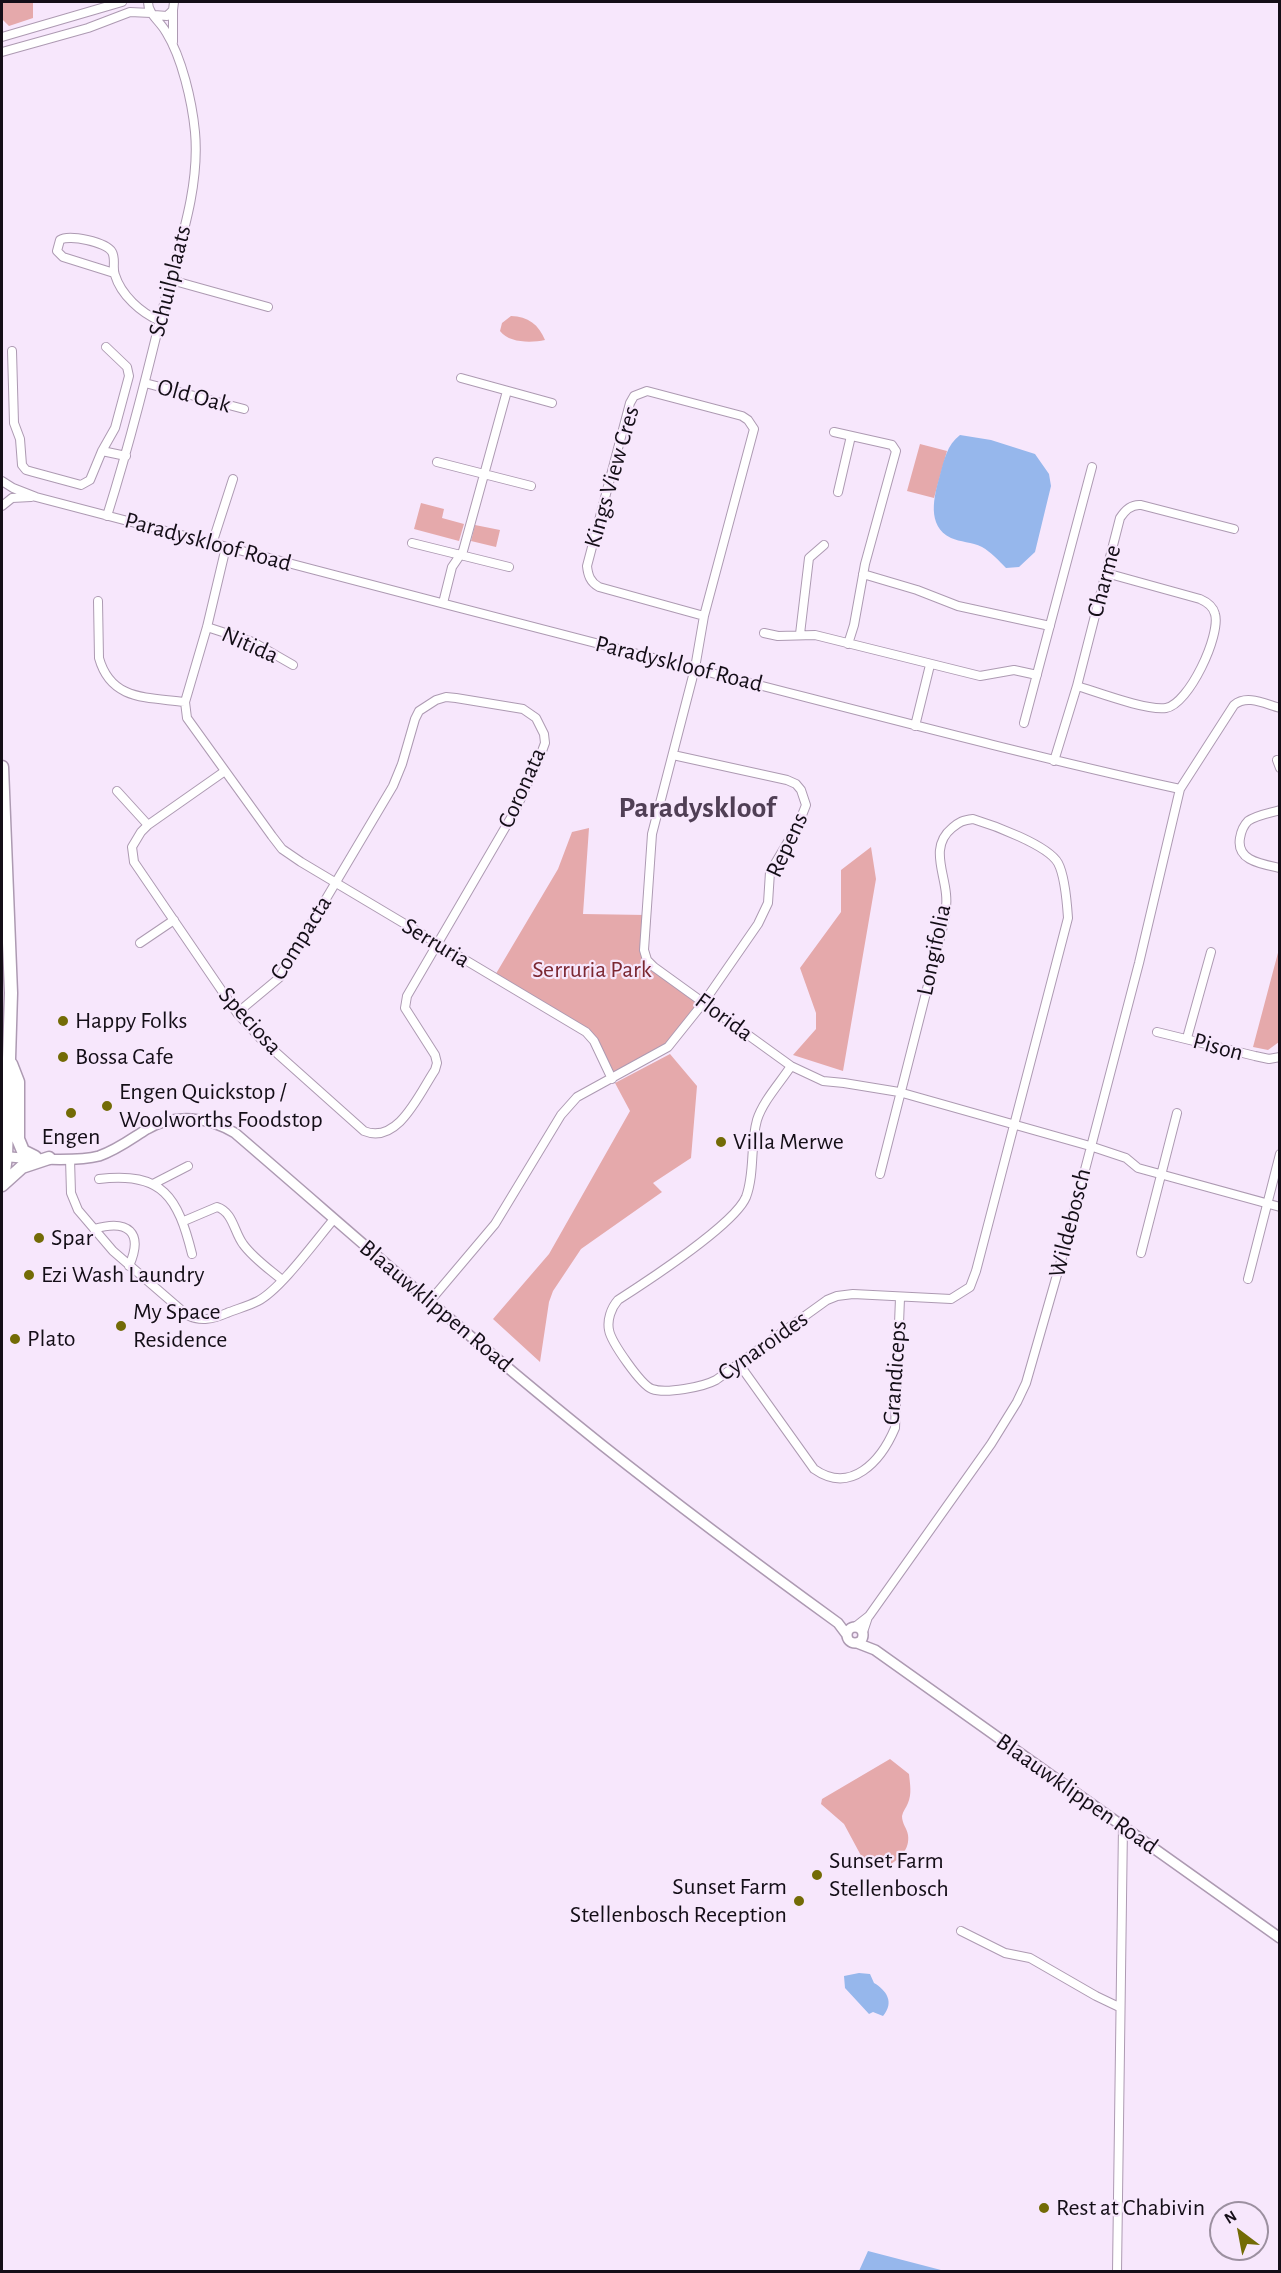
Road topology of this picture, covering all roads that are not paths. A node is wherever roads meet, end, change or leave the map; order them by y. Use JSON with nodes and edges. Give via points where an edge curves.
{"nodes":[{"id":1,"x":122,"y":2,"type":"edge"},
{"id":2,"x":148,"y":2,"type":"edge"},
{"id":3,"x":175,"y":5,"type":"edge"},
{"id":4,"x":152,"y":14,"type":"junction"},
{"id":5,"x":2,"y":37,"type":"edge"},
{"id":6,"x":173,"y":44,"type":"junction"},
{"id":7,"x":2,"y":52,"type":"edge"},
{"id":8,"x":114,"y":273,"type":"junction"},
{"id":9,"x":171,"y":280,"type":"junction"},
{"id":10,"x":268,"y":307,"type":"dead end"},
{"id":11,"x":160,"y":321,"type":"junction"},
{"id":12,"x":106,"y":347,"type":"dead end"},
{"id":13,"x":12,"y":351,"type":"dead end"},
{"id":14,"x":461,"y":378,"type":"dead end"},
{"id":15,"x":145,"y":383,"type":"junction"},
{"id":16,"x":507,"y":390,"type":"junction"},
{"id":17,"x":552,"y":403,"type":"dead end"},
{"id":18,"x":244,"y":409,"type":"dead end"},
{"id":19,"x":834,"y":432,"type":"dead end"},
{"id":20,"x":851,"y":436,"type":"junction"},
{"id":21,"x":102,"y":451,"type":"junction"},
{"id":22,"x":126,"y":456,"type":"junction"},
{"id":23,"x":437,"y":462,"type":"dead end"},
{"id":24,"x":1092,"y":467,"type":"dead end"},
{"id":25,"x":483,"y":474,"type":"junction"},
{"id":26,"x":233,"y":479,"type":"dead end"},
{"id":27,"x":2,"y":481,"type":"edge"},
{"id":28,"x":531,"y":486,"type":"dead end"},
{"id":29,"x":838,"y":492,"type":"dead end"},
{"id":30,"x":36,"y":496,"type":"junction"},
{"id":31,"x":2,"y":506,"type":"edge"},
{"id":32,"x":107,"y":516,"type":"junction"},
{"id":33,"x":1234,"y":529,"type":"dead end"},
{"id":34,"x":412,"y":543,"type":"dead end"},
{"id":35,"x":212,"y":544,"type":"junction"},
{"id":36,"x":824,"y":545,"type":"dead end"},
{"id":37,"x":226,"y":547,"type":"junction"},
{"id":38,"x":460,"y":555,"type":"junction"},
{"id":39,"x":509,"y":567,"type":"dead end"},
{"id":40,"x":1106,"y":573,"type":"junction"},
{"id":41,"x":863,"y":574,"type":"junction"},
{"id":42,"x":98,"y":601,"type":"dead end"},
{"id":43,"x":443,"y":603,"type":"junction"},
{"id":44,"x":704,"y":616,"type":"junction"},
{"id":45,"x":1050,"y":626,"type":"junction"},
{"id":46,"x":207,"y":627,"type":"junction"},
{"id":47,"x":764,"y":633,"type":"dead end"},
{"id":48,"x":801,"y":634,"type":"junction"},
{"id":49,"x":848,"y":644,"type":"junction"},
{"id":50,"x":293,"y":665,"type":"dead end"},
{"id":51,"x":930,"y":665,"type":"junction"},
{"id":52,"x":695,"y":668,"type":"junction"},
{"id":53,"x":1037,"y":675,"type":"junction"},
{"id":54,"x":1077,"y":687,"type":"junction"},
{"id":55,"x":184,"y":702,"type":"junction"},
{"id":56,"x":1280,"y":708,"type":"edge"},
{"id":57,"x":1024,"y":723,"type":"dead end"},
{"id":58,"x":915,"y":726,"type":"junction"},
{"id":59,"x":673,"y":755,"type":"junction"},
{"id":60,"x":1054,"y":761,"type":"junction"},
{"id":61,"x":2,"y":767,"type":"edge"},
{"id":62,"x":225,"y":771,"type":"junction"},
{"id":63,"x":1180,"y":789,"type":"junction"},
{"id":64,"x":117,"y":791,"type":"dead end"},
{"id":65,"x":1280,"y":810,"type":"edge"},
{"id":66,"x":148,"y":825,"type":"junction"},
{"id":67,"x":1280,"y":868,"type":"edge"},
{"id":68,"x":335,"y":883,"type":"junction"},
{"id":69,"x":174,"y":920,"type":"junction"},
{"id":70,"x":140,"y":943,"type":"dead end"},
{"id":71,"x":438,"y":944,"type":"junction"},
{"id":72,"x":1211,"y":952,"type":"dead end"},
{"id":73,"x":704,"y":1002,"type":"junction"},
{"id":74,"x":237,"y":1013,"type":"junction"},
{"id":75,"x":1157,"y":1032,"type":"dead end"},
{"id":76,"x":1187,"y":1038,"type":"junction"},
{"id":77,"x":1280,"y":1057,"type":"edge"},
{"id":78,"x":9,"y":1060,"type":"junction"},
{"id":79,"x":791,"y":1066,"type":"junction"},
{"id":80,"x":612,"y":1078,"type":"junction"},
{"id":81,"x":899,"y":1092,"type":"junction"},
{"id":82,"x":1178,"y":1113,"type":"dead end"},
{"id":83,"x":1014,"y":1125,"type":"junction"},
{"id":84,"x":1090,"y":1146,"type":"junction"},
{"id":85,"x":1280,"y":1154,"type":"edge"},
{"id":86,"x":4,"y":1156,"type":"edge"},
{"id":87,"x":34,"y":1157,"type":"junction"},
{"id":88,"x":48,"y":1158,"type":"junction"},
{"id":89,"x":70,"y":1159,"type":"junction"},
{"id":90,"x":188,"y":1166,"type":"dead end"},
{"id":91,"x":879,"y":1174,"type":"dead end"},
{"id":92,"x":1161,"y":1176,"type":"junction"},
{"id":93,"x":99,"y":1179,"type":"dead end"},
{"id":94,"x":153,"y":1184,"type":"junction"},
{"id":95,"x":2,"y":1185,"type":"edge"},
{"id":96,"x":1267,"y":1204,"type":"junction"},
{"id":97,"x":1280,"y":1207,"type":"edge"},
{"id":98,"x":334,"y":1219,"type":"junction"},
{"id":99,"x":184,"y":1221,"type":"junction"},
{"id":100,"x":94,"y":1229,"type":"junction"},
{"id":101,"x":1141,"y":1253,"type":"dead end"},
{"id":102,"x":192,"y":1254,"type":"dead end"},
{"id":103,"x":129,"y":1266,"type":"junction"},
{"id":104,"x":1248,"y":1279,"type":"dead end"},
{"id":105,"x":282,"y":1280,"type":"junction"},
{"id":106,"x":900,"y":1298,"type":"junction"},
{"id":107,"x":430,"y":1301,"type":"junction"},
{"id":108,"x":739,"y":1364,"type":"junction"},
{"id":109,"x":856,"y":1631,"type":"junction"},
{"id":110,"x":875,"y":1650,"type":"junction"},
{"id":111,"x":1123,"y":1825,"type":"junction"},
{"id":112,"x":961,"y":1931,"type":"dead end"},
{"id":113,"x":1280,"y":1938,"type":"edge"},
{"id":114,"x":1119,"y":2007,"type":"junction"},
{"id":115,"x":1117,"y":2271,"type":"edge"}],
"edges":[{"from":1,"to":5,"type":"street"},
{"from":2,"to":4,"type":"street","name":"Schuilplaats"},
{"from":3,"to":4,"type":"street","via":[[162,17]]},
{"from":3,"to":6,"type":"street","name":"Schuilplaats"},
{"from":4,"to":6,"type":"street","name":"Schuilplaats"},
{"from":4,"to":7,"type":"street","via":[[130,12]]},
{"from":6,"to":9,"type":"street","name":"Schuilplaats","via":[[189,99],[196,161]]},
{"from":8,"to":8,"type":"street","via":[[112,253],[104,245],[69,237],[60,240],[57,251],[63,257]]},
{"from":8,"to":11,"type":"street","via":[[135,304]]},
{"from":9,"to":10,"type":"street"},
{"from":9,"to":11,"type":"street","name":"Schuilplaats"},
{"from":11,"to":15,"type":"street","name":"Schuilplaats"},
{"from":12,"to":21,"type":"street","via":[[127,367],[129,376],[115,428]]},
{"from":13,"to":21,"type":"street","via":[[14,423],[26,470],[81,485],[90,480]]},
{"from":14,"to":16,"type":"street"},
{"from":15,"to":18,"type":"street","name":"Old Oak"},
{"from":15,"to":22,"type":"street","name":"Schuilplaats"},
{"from":16,"to":17,"type":"street"},
{"from":16,"to":25,"type":"street"},
{"from":19,"to":20,"type":"street"},
{"from":20,"to":29,"type":"street"},
{"from":20,"to":41,"type":"street","via":[[892,445],[897,455]]},
{"from":21,"to":22,"type":"street"},
{"from":22,"to":32,"type":"street","name":"Schuilplaats"},
{"from":23,"to":25,"type":"street"},
{"from":24,"to":45,"type":"street"},
{"from":25,"to":28,"type":"street"},
{"from":25,"to":38,"type":"street"},
{"from":26,"to":35,"type":"street"},
{"from":27,"to":30,"type":"street","name":"Paradyskloof Road"},
{"from":30,"to":31,"type":"street","name":"Paradyskloof Road","via":[[12,498]]},
{"from":30,"to":32,"type":"street","name":"Paradyskloof Road"},
{"from":32,"to":35,"type":"street","name":"Paradyskloof Road"},
{"from":33,"to":40,"type":"street","name":"Charme","via":[[1132,506],[1120,518]]},
{"from":34,"to":38,"type":"street"},
{"from":35,"to":37,"type":"street","name":"Paradyskloof Road"},
{"from":36,"to":48,"type":"street","via":[[809,558]]},
{"from":37,"to":43,"type":"street","name":"Paradyskloof Road"},
{"from":37,"to":46,"type":"street"},
{"from":38,"to":39,"type":"street"},
{"from":38,"to":43,"type":"street","via":[[452,567]]},
{"from":40,"to":54,"type":"street","name":"Charme"},
{"from":40,"to":54,"type":"street","via":[[1200,599],[1212,607],[1216,621],[1205,662],[1174,705],[1154,708]]},
{"from":41,"to":45,"type":"street","via":[[958,606]]},
{"from":41,"to":49,"type":"street"},
{"from":42,"to":55,"type":"street","via":[[99,658],[110,680],[124,692]]},
{"from":43,"to":52,"type":"street","name":"Paradyskloof Road"},
{"from":44,"to":44,"type":"street","name":"Kings View Cres","via":[[754,429],[742,416],[641,392],[630,404],[588,574],[599,587]]},
{"from":44,"to":52,"type":"street","name":"Kings View Cres"},
{"from":45,"to":53,"type":"street"},
{"from":46,"to":50,"type":"street","name":"Nitida","via":[[253,642]]},
{"from":46,"to":55,"type":"street"},
{"from":47,"to":48,"type":"street"},
{"from":48,"to":49,"type":"street"},
{"from":49,"to":51,"type":"street"},
{"from":51,"to":53,"type":"street","via":[[980,676],[1014,670]]},
{"from":51,"to":58,"type":"street"},
{"from":52,"to":58,"type":"street","name":"Paradyskloof Road"},
{"from":52,"to":59,"type":"street","name":"Florida"},
{"from":53,"to":57,"type":"street"},
{"from":54,"to":60,"type":"street","name":"Charme"},
{"from":55,"to":62,"type":"street","name":"Serruria","via":[[187,718]]},
{"from":56,"to":63,"type":"street","via":[[1246,699],[1234,705]]},
{"from":58,"to":60,"type":"street","name":"Paradyskloof Road"},
{"from":59,"to":73,"type":"street","name":"Florida","via":[[652,834],[644,950],[654,967]]},
{"from":59,"to":73,"type":"street","name":"Repens","via":[[787,780],[801,790],[806,805],[770,872],[766,912]]},
{"from":60,"to":63,"type":"street","name":"Paradyskloof Road"},
{"from":61,"to":78,"type":"main road","via":[[11,993]]},
{"from":62,"to":66,"type":"street","name":"Speciosa"},
{"from":62,"to":68,"type":"street","name":"Serruria","via":[[282,849]]},
{"from":63,"to":84,"type":"street","name":"Wildebosch"},
{"from":64,"to":66,"type":"street"},
{"from":65,"to":67,"type":"street","via":[[1244,825],[1240,848],[1254,862]]},
{"from":66,"to":69,"type":"street","name":"Speciosa","via":[[132,847],[134,862]]},
{"from":68,"to":71,"type":"street","name":"Serruria"},
{"from":68,"to":71,"type":"street","name":"Coronata","via":[[393,786],[419,711],[446,697],[531,713],[544,734],[541,754],[510,819]]},
{"from":68,"to":74,"type":"street","name":"Compacta","via":[[279,978]]},
{"from":69,"to":70,"type":"street"},
{"from":69,"to":74,"type":"street","name":"Speciosa"},
{"from":71,"to":74,"type":"street","name":"Speciosa","via":[[405,1001],[408,1014],[435,1055],[435,1070],[400,1122],[381,1134],[363,1131]]},
{"from":71,"to":80,"type":"street","name":"Serruria","via":[[586,1032]]},
{"from":72,"to":76,"type":"street"},
{"from":73,"to":79,"type":"street","name":"Florida"},
{"from":73,"to":80,"type":"street","name":"Repens","via":[[664,1051]]},
{"from":75,"to":76,"type":"street","name":"Pison"},
{"from":76,"to":77,"type":"street","name":"Pison","via":[[1262,1058]]},
{"from":78,"to":86,"type":"main road"},
{"from":78,"to":87,"type":"main road","via":[[18,1082],[18,1139],[23,1151]]},
{"from":79,"to":81,"type":"street","name":"Florida","via":[[823,1082]]},
{"from":79,"to":108,"type":"street","name":"Cynaroides","via":[[758,1119],[746,1198],[740,1207],[723,1226],[618,1300],[608,1325],[613,1340],[641,1380],[653,1389],[708,1384]]},
{"from":80,"to":107,"type":"street","via":[[577,1098],[561,1115],[495,1224]]},
{"from":81,"to":83,"type":"street","name":"Florida"},
{"from":81,"to":83,"type":"street","name":"Longifolia","via":[[945,915],[940,842],[963,820],[984,822],[1051,854],[1059,864],[1067,904],[1065,928]]},
{"from":81,"to":91,"type":"street","name":"Longifolia"},
{"from":82,"to":92,"type":"street"},
{"from":83,"to":84,"type":"street","name":"Florida"},
{"from":83,"to":106,"type":"street","name":"Cynaroides","via":[[970,1287],[951,1299]]},
{"from":84,"to":92,"type":"street","name":"Florida"},
{"from":84,"to":109,"type":"street","name":"Wildebosch","via":[[1033,1362],[1017,1402],[992,1444]]},
{"from":85,"to":96,"type":"street"},
{"from":86,"to":87,"type":"street","name":"Blaauwklippen Road"},
{"from":86,"to":95,"type":"main road"},
{"from":87,"to":88,"type":"street","name":"Blaauwklippen Road"},
{"from":88,"to":89,"type":"street","name":"Blaauwklippen Road"},
{"from":88,"to":95,"type":"main road","via":[[22,1167]]},
{"from":89,"to":98,"type":"street","name":"Blaauwklippen Road","via":[[86,1159],[114,1150],[163,1122],[205,1120],[236,1133]]},
{"from":89,"to":100,"type":"street","via":[[73,1203]]},
{"from":90,"to":94,"type":"street"},
{"from":92,"to":96,"type":"street","name":"Florida"},
{"from":92,"to":101,"type":"street"},
{"from":93,"to":94,"type":"street","via":[[129,1178]]},
{"from":94,"to":99,"type":"street","via":[[172,1200]]},
{"from":96,"to":97,"type":"street","name":"Florida"},
{"from":96,"to":104,"type":"street"},
{"from":98,"to":105,"type":"street"},
{"from":98,"to":107,"type":"street","name":"Blaauwklippen Road"},
{"from":99,"to":102,"type":"street"},
{"from":99,"to":105,"type":"street","via":[[220,1208],[245,1247]]},
{"from":100,"to":103,"type":"street"},
{"from":100,"to":103,"type":"street","via":[[111,1225],[128,1229],[135,1242]]},
{"from":103,"to":105,"type":"street","via":[[187,1315],[199,1319],[217,1317],[259,1300]]},
{"from":106,"to":108,"type":"street","name":"Cynaroides","via":[[853,1294],[827,1300]]},
{"from":106,"to":108,"type":"street","name":"Grandiceps","via":[[895,1428],[858,1476],[831,1477],[814,1470]]},
{"from":107,"to":109,"type":"street","name":"Blaauwklippen Road","via":[[722,1539],[838,1623]]},
{"from":109,"to":110,"type":"street","name":"Blaauwklippen Road"},
{"from":109,"to":110,"type":"street","name":"Blaauwklippen Road","via":[[862,1640],[857,1643]]},
{"from":110,"to":111,"type":"street","name":"Blaauwklippen Road"},
{"from":111,"to":113,"type":"street","name":"Blaauwklippen Road"},
{"from":111,"to":114,"type":"street"},
{"from":112,"to":114,"type":"street","via":[[1005,1953],[1030,1958]]},
{"from":114,"to":115,"type":"street"}]}
